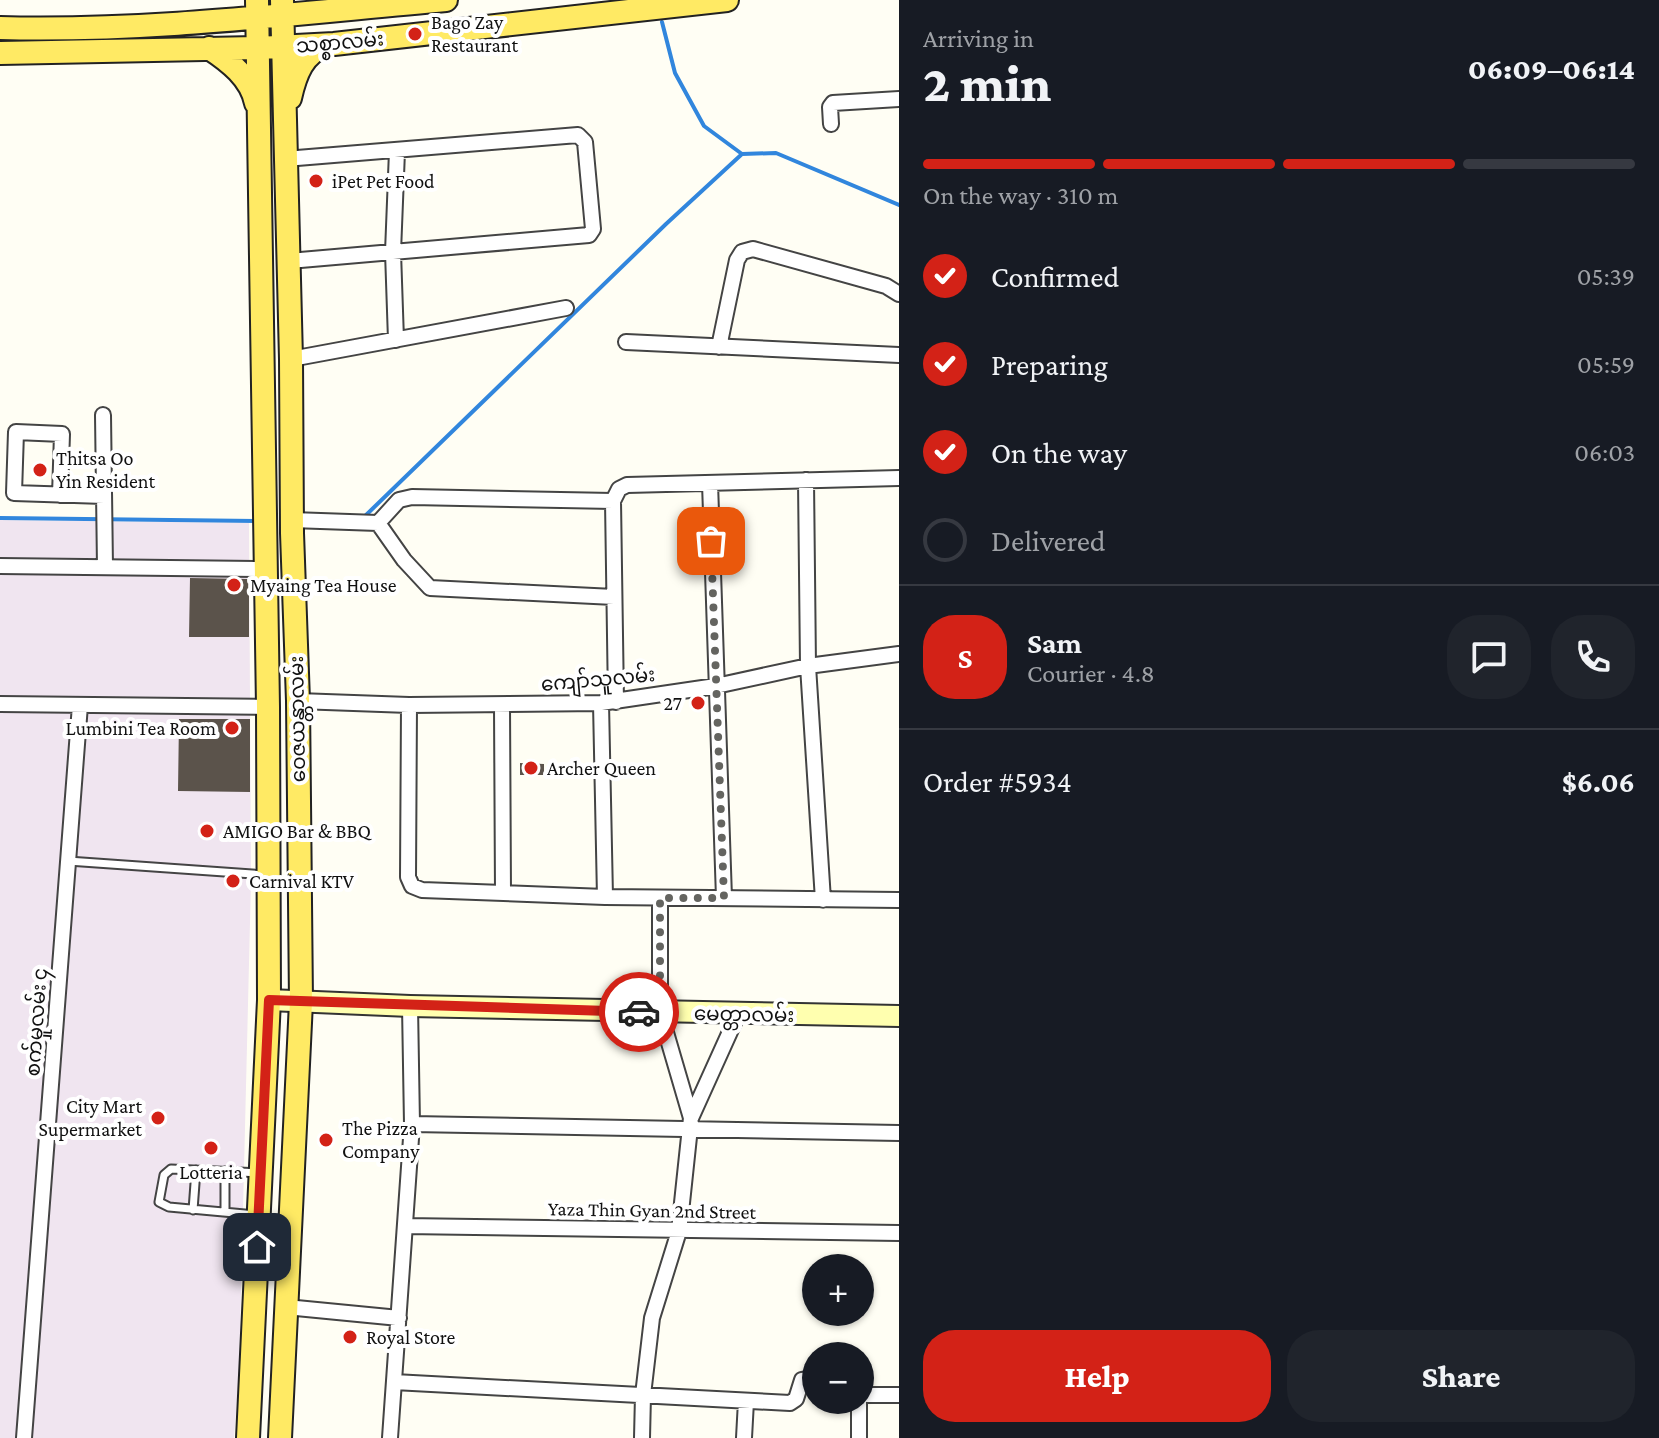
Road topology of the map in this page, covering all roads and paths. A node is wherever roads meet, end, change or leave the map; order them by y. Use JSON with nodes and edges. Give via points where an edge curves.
{"nodes":[{"id":1,"x":232,"y":0,"type":"edge"},
{"id":2,"x":310,"y":0,"type":"edge"},
{"id":3,"x":446,"y":0,"type":"edge"},
{"id":4,"x":727,"y":0,"type":"edge"},
{"id":5,"x":282,"y":8,"type":"edge"},
{"id":6,"x":258,"y":9,"type":"edge"},
{"id":7,"x":339,"y":11,"type":"junction"},
{"id":8,"x":207,"y":21,"type":"junction"},
{"id":9,"x":0,"y":28,"type":"edge"},
{"id":10,"x":334,"y":44,"type":"junction"},
{"id":11,"x":282,"y":47,"type":"junction"},
{"id":12,"x":209,"y":48,"type":"junction"},
{"id":13,"x":258,"y":48,"type":"junction"},
{"id":14,"x":0,"y":53,"type":"edge"},
{"id":15,"x":899,"y":99,"type":"edge"},
{"id":16,"x":284,"y":123,"type":"junction"},
{"id":17,"x":259,"y":124,"type":"junction"},
{"id":18,"x":831,"y":124,"type":"dead end"},
{"id":19,"x":397,"y":151,"type":"junction"},
{"id":20,"x":285,"y":159,"type":"junction"},
{"id":21,"x":393,"y":252,"type":"junction"},
{"id":22,"x":289,"y":261,"type":"junction"},
{"id":23,"x":899,"y":294,"type":"edge"},
{"id":24,"x":566,"y":308,"type":"dead end"},
{"id":25,"x":396,"y":340,"type":"junction"},
{"id":26,"x":626,"y":342,"type":"dead end"},
{"id":27,"x":719,"y":347,"type":"junction"},
{"id":28,"x":899,"y":355,"type":"edge"},
{"id":29,"x":291,"y":359,"type":"junction"},
{"id":30,"x":264,"y":411,"type":"junction"},
{"id":31,"x":291,"y":412,"type":"junction"},
{"id":32,"x":103,"y":415,"type":"dead end"},
{"id":33,"x":899,"y":478,"type":"edge"},
{"id":34,"x":806,"y":480,"type":"junction"},
{"id":35,"x":710,"y":483,"type":"junction"},
{"id":36,"x":60,"y":495,"type":"junction"},
{"id":37,"x":104,"y":496,"type":"junction"},
{"id":38,"x":613,"y":501,"type":"junction"},
{"id":39,"x":292,"y":520,"type":"junction"},
{"id":40,"x":378,"y":523,"type":"junction"},
{"id":41,"x":0,"y":566,"type":"edge"},
{"id":42,"x":105,"y":567,"type":"junction"},
{"id":43,"x":266,"y":569,"type":"junction"},
{"id":44,"x":614,"y":597,"type":"junction"},
{"id":45,"x":899,"y":654,"type":"edge"},
{"id":46,"x":808,"y":666,"type":"junction"},
{"id":47,"x":716,"y":686,"type":"junction"},
{"id":48,"x":298,"y":701,"type":"junction"},
{"id":49,"x":608,"y":703,"type":"junction"},
{"id":50,"x":0,"y":704,"type":"edge"},
{"id":51,"x":80,"y":705,"type":"junction"},
{"id":52,"x":409,"y":705,"type":"junction"},
{"id":53,"x":502,"y":706,"type":"junction"},
{"id":54,"x":268,"y":707,"type":"junction"},
{"id":55,"x":68,"y":861,"type":"junction"},
{"id":56,"x":269,"y":875,"type":"junction"},
{"id":57,"x":503,"y":892,"type":"junction"},
{"id":58,"x":605,"y":897,"type":"junction"},
{"id":59,"x":660,"y":898,"type":"junction"},
{"id":60,"x":724,"y":898,"type":"junction"},
{"id":61,"x":823,"y":900,"type":"junction"},
{"id":62,"x":899,"y":900,"type":"edge"},
{"id":63,"x":269,"y":1000,"type":"junction"},
{"id":64,"x":301,"y":1002,"type":"junction"},
{"id":65,"x":410,"y":1006,"type":"junction"},
{"id":66,"x":660,"y":1012,"type":"junction"},
{"id":67,"x":738,"y":1014,"type":"junction"},
{"id":68,"x":899,"y":1016,"type":"edge"},
{"id":69,"x":412,"y":1124,"type":"junction"},
{"id":70,"x":690,"y":1124,"type":"junction"},
{"id":71,"x":899,"y":1133,"type":"edge"},
{"id":72,"x":196,"y":1170,"type":"junction"},
{"id":73,"x":225,"y":1171,"type":"junction"},
{"id":74,"x":261,"y":1173,"type":"junction"},
{"id":75,"x":193,"y":1210,"type":"junction"},
{"id":76,"x":225,"y":1212,"type":"junction"},
{"id":77,"x":259,"y":1215,"type":"junction"},
{"id":78,"x":405,"y":1226,"type":"junction"},
{"id":79,"x":679,"y":1231,"type":"junction"},
{"id":80,"x":899,"y":1233,"type":"edge"},
{"id":81,"x":286,"y":1307,"type":"junction"},
{"id":82,"x":399,"y":1318,"type":"junction"},
{"id":83,"x":802,"y":1380,"type":"edge"},
{"id":84,"x":394,"y":1382,"type":"junction"},
{"id":85,"x":643,"y":1395,"type":"junction"},
{"id":86,"x":899,"y":1395,"type":"edge"},
{"id":87,"x":874,"y":1396,"type":"edge"},
{"id":88,"x":746,"y":1401,"type":"junction"},
{"id":89,"x":860,"y":1414,"type":"edge"},
{"id":90,"x":24,"y":1438,"type":"edge"},
{"id":91,"x":248,"y":1438,"type":"edge"},
{"id":92,"x":280,"y":1438,"type":"edge"},
{"id":93,"x":390,"y":1438,"type":"edge"},
{"id":94,"x":642,"y":1438,"type":"edge"},
{"id":95,"x":744,"y":1438,"type":"edge"},
{"id":96,"x":859,"y":1438,"type":"edge"}],
"edges":[{"from":1,"to":8,"type":"main road"},
{"from":2,"to":7,"type":"main road"},
{"from":3,"to":7,"type":"main road","name":"သစ္စာလမ်း"},
{"from":4,"to":10,"type":"main road","name":"သစ္စာလမ်း"},
{"from":5,"to":6,"type":"main road","name":"သစ္စာလမ်း"},
{"from":5,"to":7,"type":"main road","name":"သစ္စာလမ်း"},
{"from":5,"to":11,"type":"main road","name":"ဝေဇယန္တာလမ်း"},
{"from":6,"to":8,"type":"main road","name":"သစ္စာလမ်း"},
{"from":6,"to":13,"type":"main road","name":"ဝေဇယန္တာလမ်း"},
{"from":8,"to":9,"type":"main road","name":"သစ္စာလမ်း"},
{"from":10,"to":11,"type":"main road","name":"သစ္စာလမ်း"},
{"from":10,"to":16,"type":"main road","via":[[320,47],[302,62]]},
{"from":11,"to":13,"type":"main road","name":"သစ္စာလမ်း"},
{"from":11,"to":16,"type":"main road","name":"ဝေဇယန္တာလမ်း"},
{"from":12,"to":13,"type":"main road","name":"သစ္စာလမ်း"},
{"from":12,"to":14,"type":"main road","name":"သစ္စာလမ်း"},
{"from":12,"to":17,"type":"main road","via":[[243,76],[254,95]]},
{"from":13,"to":17,"type":"main road","name":"ဝေဇယန္တာလမ်း"},
{"from":15,"to":18,"type":"street","via":[[833,103]]},
{"from":16,"to":20,"type":"main road","name":"ဝေဇယန္တာလမ်း"},
{"from":17,"to":30,"type":"main road","name":"ဝေဇယန္တာလမ်း"},
{"from":19,"to":20,"type":"street"},
{"from":19,"to":21,"type":"street"},
{"from":19,"to":21,"type":"street","via":[[578,135],[585,142],[593,229],[589,235]]},
{"from":20,"to":22,"type":"main road","name":"ဝေဇယန္တာလမ်း"},
{"from":21,"to":22,"type":"street"},
{"from":21,"to":25,"type":"street"},
{"from":22,"to":29,"type":"main road","name":"ဝေဇယန္တာလမ်း"},
{"from":23,"to":27,"type":"street","via":[[753,249],[742,252]]},
{"from":24,"to":25,"type":"street"},
{"from":25,"to":29,"type":"street"},
{"from":26,"to":27,"type":"street"},
{"from":27,"to":28,"type":"street"},
{"from":29,"to":31,"type":"main road","name":"ဝေဇယန္တာလမ်း"},
{"from":30,"to":31,"type":"main road"},
{"from":30,"to":43,"type":"main road","name":"ဝေဇယန္တာလမ်း"},
{"from":31,"to":39,"type":"main road","name":"ဝေဇယန္တာလမ်း"},
{"from":32,"to":37,"type":"street"},
{"from":33,"to":34,"type":"street"},
{"from":34,"to":35,"type":"street"},
{"from":34,"to":46,"type":"street"},
{"from":35,"to":38,"type":"street","via":[[627,485]]},
{"from":35,"to":47,"type":"street"},
{"from":36,"to":36,"type":"street","via":[[14,493],[16,432],[62,434]]},
{"from":36,"to":37,"type":"street"},
{"from":37,"to":42,"type":"street"},
{"from":38,"to":40,"type":"street","via":[[412,497],[399,500]]},
{"from":38,"to":44,"type":"street"},
{"from":39,"to":40,"type":"street"},
{"from":39,"to":48,"type":"main road","name":"ဝေဇယန္တာလမ်း"},
{"from":40,"to":44,"type":"street","via":[[430,588]]},
{"from":41,"to":42,"type":"street"},
{"from":42,"to":43,"type":"street"},
{"from":43,"to":54,"type":"main road","name":"ဝေဇယန္တာလမ်း"},
{"from":44,"to":49,"type":"street"},
{"from":45,"to":46,"type":"street","name":"ကျော်သူလမ်း"},
{"from":46,"to":47,"type":"street","name":"ကျော်သူလမ်း"},
{"from":46,"to":61,"type":"street"},
{"from":47,"to":49,"type":"street","name":"ကျော်သူလမ်း"},
{"from":47,"to":60,"type":"street"},
{"from":48,"to":52,"type":"street","name":"ကျော်သူလမ်း"},
{"from":48,"to":64,"type":"main road","name":"ဝေဇယန္တာလမ်း"},
{"from":49,"to":53,"type":"street","name":"ကျော်သူလမ်း"},
{"from":49,"to":58,"type":"street"},
{"from":50,"to":51,"type":"street"},
{"from":51,"to":54,"type":"street"},
{"from":51,"to":55,"type":"street","name":"စက်မှုလမ်း ၄"},
{"from":52,"to":53,"type":"street","name":"ကျော်သူလမ်း"},
{"from":52,"to":57,"type":"street","via":[[412,886]]},
{"from":53,"to":57,"type":"street"},
{"from":54,"to":56,"type":"main road","name":"ဝေဇယန္တာလမ်း"},
{"from":55,"to":56,"type":"lane"},
{"from":55,"to":90,"type":"street","name":"စက်မှုလမ်း ၄"},
{"from":56,"to":63,"type":"main road","name":"ဝေဇယန္တာလမ်း"},
{"from":57,"to":58,"type":"street"},
{"from":58,"to":59,"type":"street"},
{"from":59,"to":60,"type":"street"},
{"from":59,"to":66,"type":"street"},
{"from":60,"to":61,"type":"street"},
{"from":61,"to":62,"type":"street"},
{"from":63,"to":64,"type":"main road","name":"မေတ္တာလမ်း"},
{"from":63,"to":74,"type":"main road","name":"ဝေဇယန္တာလမ်း"},
{"from":64,"to":65,"type":"main road","name":"မေတ္တာလမ်း"},
{"from":64,"to":81,"type":"main road","name":"ဝေဇယန္တာလမ်း"},
{"from":65,"to":66,"type":"main road","name":"မေတ္တာလမ်း"},
{"from":65,"to":69,"type":"street"},
{"from":66,"to":67,"type":"main road","name":"မေတ္တာလမ်း"},
{"from":66,"to":70,"type":"street"},
{"from":67,"to":68,"type":"main road","name":"မေတ္တာလမ်း"},
{"from":67,"to":70,"type":"street"},
{"from":69,"to":70,"type":"street"},
{"from":69,"to":78,"type":"street"},
{"from":70,"to":71,"type":"street"},
{"from":70,"to":79,"type":"street"},
{"from":72,"to":73,"type":"lane"},
{"from":72,"to":75,"type":"lane"},
{"from":72,"to":75,"type":"lane","via":[[167,1170],[159,1202]]},
{"from":73,"to":74,"type":"lane"},
{"from":73,"to":76,"type":"lane"},
{"from":74,"to":77,"type":"main road","name":"ဝေဇယန္တာလမ်း"},
{"from":75,"to":76,"type":"lane"},
{"from":76,"to":77,"type":"lane"},
{"from":77,"to":91,"type":"main road","name":"ဝေဇယန္တာလမ်း"},
{"from":78,"to":79,"type":"street","name":"Yaza Thin Gyan 2nd Street"},
{"from":78,"to":82,"type":"street"},
{"from":79,"to":80,"type":"street","name":"Yaza Thin Gyan 2nd Street"},
{"from":79,"to":85,"type":"street","via":[[652,1318]]},
{"from":81,"to":82,"type":"street"},
{"from":81,"to":92,"type":"main road","name":"ဝေဇယန္တာလမ်း"},
{"from":82,"to":84,"type":"street"},
{"from":83,"to":88,"type":"street","via":[[794,1402]]},
{"from":84,"to":85,"type":"street"},
{"from":84,"to":93,"type":"street"},
{"from":85,"to":88,"type":"street"},
{"from":85,"to":94,"type":"street"},
{"from":86,"to":87,"type":"street"},
{"from":88,"to":95,"type":"street"},
{"from":89,"to":96,"type":"street"}]}
